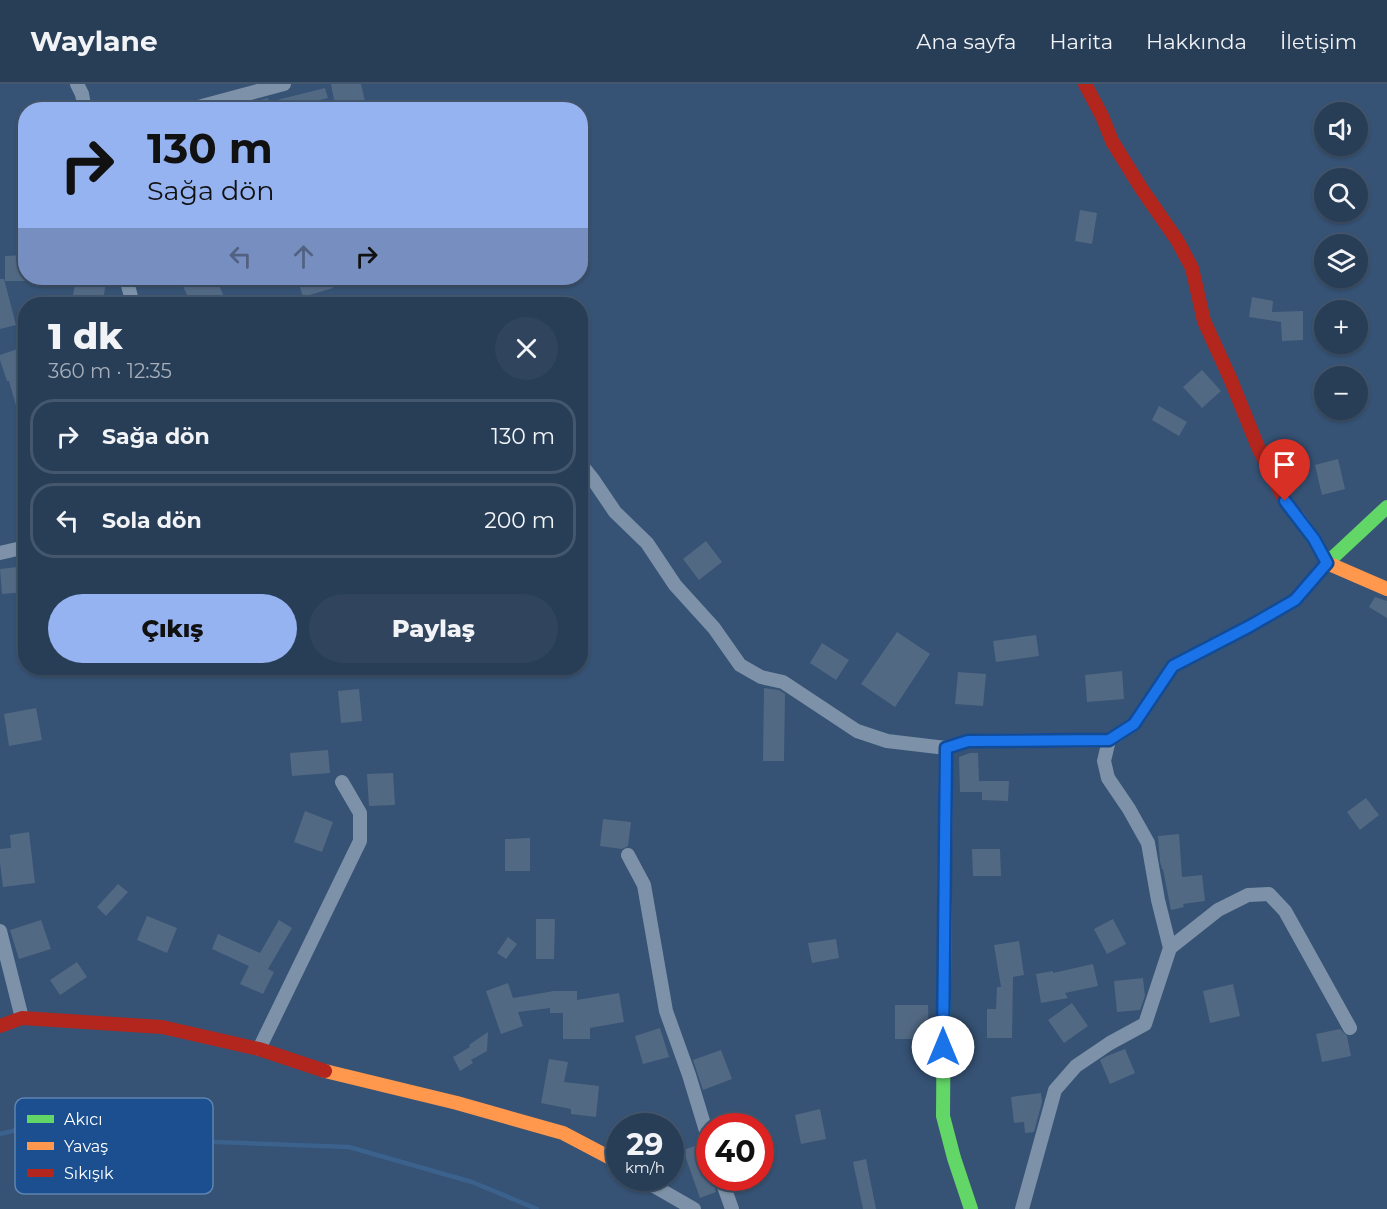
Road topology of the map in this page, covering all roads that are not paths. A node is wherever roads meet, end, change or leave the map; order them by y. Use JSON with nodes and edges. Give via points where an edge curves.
{"nodes":[{"id":1,"x":77,"y":84,"type":"edge"},
{"id":2,"x":284,"y":84,"type":"edge"},
{"id":3,"x":1085,"y":84,"type":"edge"},
{"id":4,"x":84,"y":102,"type":"edge"},
{"id":5,"x":217,"y":102,"type":"edge"},
{"id":6,"x":588,"y":473,"type":"edge"},
{"id":7,"x":1387,"y":507,"type":"edge"},
{"id":8,"x":18,"y":549,"type":"edge"},
{"id":9,"x":0,"y":553,"type":"edge"},
{"id":10,"x":1327,"y":563,"type":"junction"},
{"id":11,"x":1387,"y":589,"type":"edge"},
{"id":12,"x":1109,"y":740,"type":"junction"},
{"id":13,"x":946,"y":748,"type":"junction"},
{"id":14,"x":342,"y":782,"type":"dead end"},
{"id":15,"x":628,"y":855,"type":"dead end"},
{"id":16,"x":0,"y":931,"type":"edge"},
{"id":17,"x":1170,"y":948,"type":"junction"},
{"id":18,"x":22,"y":1018,"type":"junction"},
{"id":19,"x":0,"y":1026,"type":"edge"},
{"id":20,"x":1350,"y":1028,"type":"dead end"},
{"id":21,"x":259,"y":1049,"type":"junction"},
{"id":22,"x":701,"y":1113,"type":"edge"},
{"id":23,"x":606,"y":1155,"type":"edge"},
{"id":24,"x":663,"y":1191,"type":"edge"},
{"id":25,"x":726,"y":1191,"type":"edge"},
{"id":26,"x":694,"y":1209,"type":"edge"},
{"id":27,"x":732,"y":1209,"type":"edge"},
{"id":28,"x":971,"y":1209,"type":"edge"},
{"id":29,"x":1022,"y":1209,"type":"edge"}],
"edges":[{"from":1,"to":4,"type":"street"},
{"from":2,"to":5,"type":"street"},
{"from":3,"to":10,"type":"street","via":[[1112,141],[1192,268],[1204,321],[1258,447],[1285,501]]},
{"from":6,"to":13,"type":"street","via":[[615,512],[647,543],[675,585],[714,628],[740,665],[761,677],[783,682],[857,731],[887,741]]},
{"from":7,"to":10,"type":"street"},
{"from":8,"to":9,"type":"street"},
{"from":10,"to":11,"type":"street"},
{"from":10,"to":12,"type":"street","via":[[1295,600],[1173,666],[1134,724]]},
{"from":12,"to":13,"type":"street","via":[[968,741]]},
{"from":12,"to":17,"type":"street","via":[[1104,761],[1108,778],[1148,843]]},
{"from":13,"to":28,"type":"street","via":[[943,1116]]},
{"from":14,"to":21,"type":"street","via":[[360,813],[360,840]]},
{"from":15,"to":22,"type":"street","via":[[644,885],[666,1011]]},
{"from":16,"to":18,"type":"street"},
{"from":17,"to":20,"type":"street","via":[[1218,910],[1248,895],[1269,894],[1285,910]]},
{"from":17,"to":29,"type":"street","via":[[1145,1024],[1076,1066],[1055,1090]]},
{"from":18,"to":19,"type":"street"},
{"from":18,"to":21,"type":"street","via":[[162,1027]]},
{"from":21,"to":23,"type":"street","via":[[322,1070],[457,1102],[563,1133]]},
{"from":24,"to":26,"type":"street"},
{"from":25,"to":27,"type":"street"}]}
